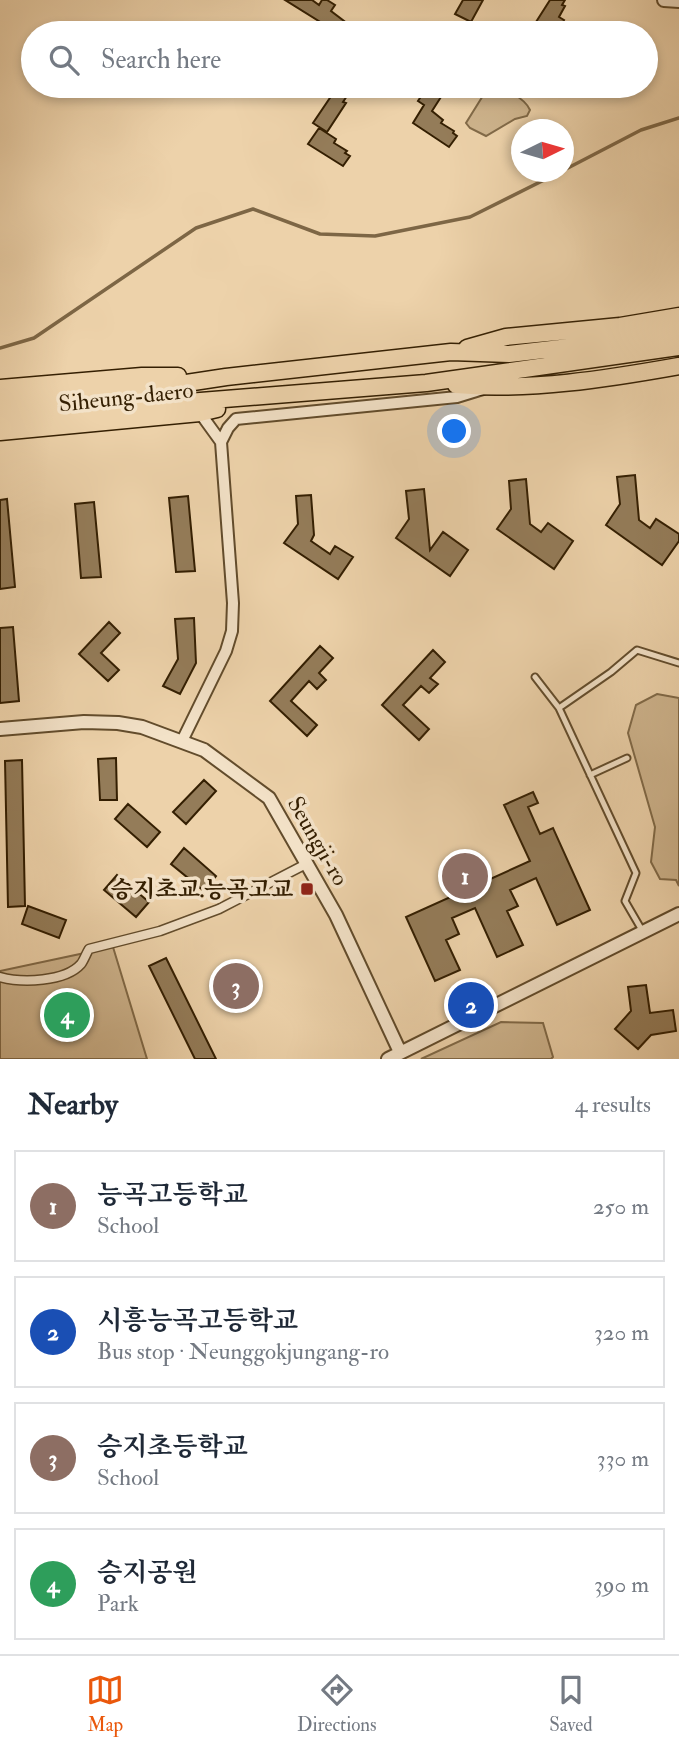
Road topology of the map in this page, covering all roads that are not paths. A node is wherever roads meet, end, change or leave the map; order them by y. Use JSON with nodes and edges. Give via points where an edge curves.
{"nodes":[{"id":1,"x":664,"y":0,"type":"edge"},
{"id":2,"x":679,"y":1,"type":"edge"},
{"id":3,"x":679,"y":316,"type":"edge"},
{"id":4,"x":679,"y":331,"type":"edge"},
{"id":5,"x":679,"y":347,"type":"edge"},
{"id":6,"x":451,"y":352,"type":"junction"},
{"id":7,"x":679,"y":366,"type":"edge"},
{"id":8,"x":226,"y":377,"type":"junction"},
{"id":9,"x":426,"y":383,"type":"junction"},
{"id":10,"x":0,"y":388,"type":"edge"},
{"id":11,"x":489,"y":388,"type":"junction"},
{"id":12,"x":255,"y":399,"type":"junction"},
{"id":13,"x":0,"y":403,"type":"edge"},
{"id":14,"x":200,"y":413,"type":"junction"},
{"id":15,"x":0,"y":418,"type":"edge"},
{"id":16,"x":0,"y":432,"type":"edge"},
{"id":17,"x":221,"y":442,"type":"junction"},
{"id":18,"x":679,"y":663,"type":"edge"},
{"id":19,"x":535,"y":677,"type":"dead end"},
{"id":20,"x":559,"y":708,"type":"junction"},
{"id":21,"x":0,"y":729,"type":"edge"},
{"id":22,"x":182,"y":741,"type":"junction"},
{"id":23,"x":627,"y":758,"type":"dead end"},
{"id":24,"x":590,"y":775,"type":"junction"},
{"id":25,"x":308,"y":863,"type":"junction"},
{"id":26,"x":679,"y":914,"type":"edge"},
{"id":27,"x":643,"y":932,"type":"junction"},
{"id":28,"x":0,"y":978,"type":"edge"},
{"id":29,"x":401,"y":1052,"type":"junction"},
{"id":30,"x":388,"y":1059,"type":"edge"}],
"edges":[{"from":1,"to":2,"type":"street"},
{"from":3,"to":6,"type":"main road","name":"Siheung-daero","via":[[506,337]]},
{"from":4,"to":6,"type":"main road","name":"Siheung-daero","via":[[509,354]]},
{"from":5,"to":9,"type":"main road","name":"Siheung-daero"},
{"from":6,"to":8,"type":"main road","name":"Siheung-daero"},
{"from":7,"to":11,"type":"main road","name":"Siheung-daero"},
{"from":8,"to":10,"type":"main road","name":"Siheung-daero","via":[[142,376]]},
{"from":8,"to":13,"type":"main road","name":"Siheung-daero"},
{"from":9,"to":11,"type":"main road","name":"Siheung-daero"},
{"from":9,"to":12,"type":"main road","name":"Siheung-daero"},
{"from":11,"to":17,"type":"street","via":[[457,397],[236,419]]},
{"from":12,"to":14,"type":"main road","name":"Siheung-daero"},
{"from":12,"to":15,"type":"main road","name":"Siheung-daero"},
{"from":14,"to":16,"type":"main road","name":"Siheung-daero"},
{"from":14,"to":17,"type":"street"},
{"from":17,"to":22,"type":"street","via":[[232,631]]},
{"from":18,"to":20,"type":"lane","via":[[637,650]]},
{"from":19,"to":20,"type":"lane"},
{"from":20,"to":24,"type":"lane"},
{"from":21,"to":22,"type":"street","name":"Seungji-ro","via":[[118,723]]},
{"from":22,"to":25,"type":"street","name":"Seungji-ro","via":[[204,750],[269,798]]},
{"from":23,"to":24,"type":"lane"},
{"from":24,"to":27,"type":"lane","via":[[636,873],[625,901]]},
{"from":25,"to":28,"type":"street","via":[[219,909],[160,931],[89,949],[79,966],[52,979]]},
{"from":25,"to":29,"type":"street","name":"Seungji-ro"},
{"from":26,"to":27,"type":"street"},
{"from":27,"to":29,"type":"street"},
{"from":29,"to":30,"type":"street"}]}
